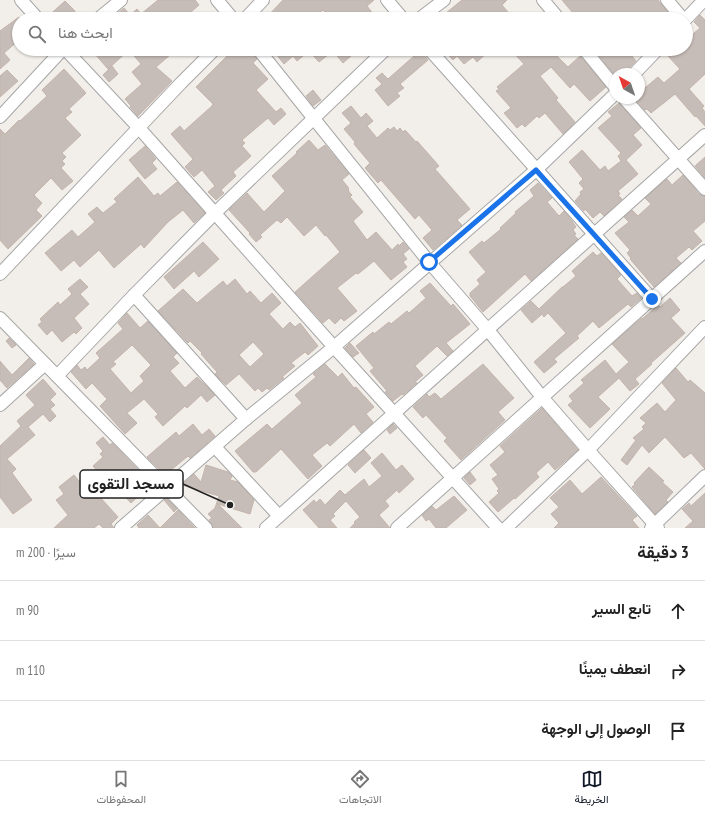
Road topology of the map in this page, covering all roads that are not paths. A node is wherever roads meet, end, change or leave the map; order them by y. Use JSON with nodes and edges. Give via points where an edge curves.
{"nodes":[{"id":1,"x":20,"y":0,"type":"edge"},
{"id":2,"x":121,"y":0,"type":"edge"},
{"id":3,"x":217,"y":0,"type":"edge"},
{"id":4,"x":263,"y":0,"type":"edge"},
{"id":5,"x":386,"y":0,"type":"edge"},
{"id":6,"x":444,"y":0,"type":"edge"},
{"id":7,"x":543,"y":0,"type":"edge"},
{"id":8,"x":667,"y":0,"type":"edge"},
{"id":9,"x":704,"y":0,"type":"edge"},
{"id":10,"x":31,"y":12,"type":"edge"},
{"id":11,"x":106,"y":12,"type":"edge"},
{"id":12,"x":227,"y":12,"type":"edge"},
{"id":13,"x":252,"y":12,"type":"edge"},
{"id":14,"x":397,"y":12,"type":"edge"},
{"id":15,"x":428,"y":12,"type":"edge"},
{"id":16,"x":553,"y":12,"type":"edge"},
{"id":17,"x":678,"y":12,"type":"edge"},
{"id":18,"x":691,"y":12,"type":"edge"},
{"id":19,"x":57,"y":56,"type":"edge"},
{"id":20,"x":71,"y":56,"type":"edge"},
{"id":21,"x":208,"y":56,"type":"edge"},
{"id":22,"x":264,"y":56,"type":"edge"},
{"id":23,"x":379,"y":56,"type":"edge"},
{"id":24,"x":435,"y":56,"type":"edge"},
{"id":25,"x":590,"y":56,"type":"edge"},
{"id":26,"x":651,"y":56,"type":"edge"},
{"id":27,"x":640,"y":68,"type":"edge"},
{"id":28,"x":609,"y":80,"type":"edge"},
{"id":29,"x":609,"y":100,"type":"edge"},
{"id":30,"x":629,"y":104,"type":"edge"},
{"id":31,"x":0,"y":117,"type":"edge"},
{"id":32,"x":313,"y":118,"type":"junction"},
{"id":33,"x":139,"y":128,"type":"junction"},
{"id":34,"x":705,"y":135,"type":"edge"},
{"id":35,"x":678,"y":159,"type":"junction"},
{"id":36,"x":536,"y":170,"type":"junction"},
{"id":37,"x":705,"y":189,"type":"edge"},
{"id":38,"x":215,"y":213,"type":"junction"},
{"id":39,"x":594,"y":234,"type":"junction"},
{"id":40,"x":705,"y":251,"type":"edge"},
{"id":41,"x":429,"y":262,"type":"junction"},
{"id":42,"x":0,"y":274,"type":"edge"},
{"id":43,"x":134,"y":295,"type":"junction"},
{"id":44,"x":652,"y":299,"type":"junction"},
{"id":45,"x":0,"y":318,"type":"edge"},
{"id":46,"x":705,"y":327,"type":"edge"},
{"id":47,"x":488,"y":330,"type":"junction"},
{"id":48,"x":334,"y":347,"type":"junction"},
{"id":49,"x":45,"y":364,"type":"junction"},
{"id":50,"x":57,"y":376,"type":"junction"},
{"id":51,"x":542,"y":397,"type":"junction"},
{"id":52,"x":0,"y":405,"type":"edge"},
{"id":53,"x":394,"y":413,"type":"junction"},
{"id":54,"x":246,"y":418,"type":"junction"},
{"id":55,"x":215,"y":447,"type":"junction"},
{"id":56,"x":588,"y":450,"type":"junction"},
{"id":57,"x":705,"y":476,"type":"edge"},
{"id":58,"x":453,"y":478,"type":"junction"},
{"id":59,"x":166,"y":489,"type":"junction"},
{"id":60,"x":279,"y":516,"type":"junction"},
{"id":61,"x":655,"y":527,"type":"edge"},
{"id":62,"x":121,"y":528,"type":"edge"},
{"id":63,"x":206,"y":528,"type":"edge"},
{"id":64,"x":266,"y":528,"type":"edge"},
{"id":65,"x":397,"y":528,"type":"edge"},
{"id":66,"x":498,"y":528,"type":"edge"},
{"id":67,"x":506,"y":528,"type":"edge"}],
"edges":[{"from":1,"to":10,"type":"street"},
{"from":2,"to":11,"type":"street"},
{"from":3,"to":12,"type":"street"},
{"from":4,"to":13,"type":"street"},
{"from":5,"to":14,"type":"street"},
{"from":6,"to":15,"type":"street"},
{"from":7,"to":16,"type":"street"},
{"from":8,"to":17,"type":"street"},
{"from":9,"to":18,"type":"street"},
{"from":19,"to":31,"type":"street"},
{"from":20,"to":33,"type":"street"},
{"from":21,"to":33,"type":"street"},
{"from":22,"to":32,"type":"street"},
{"from":23,"to":32,"type":"street"},
{"from":24,"to":36,"type":"street"},
{"from":25,"to":28,"type":"street"},
{"from":26,"to":27,"type":"street"},
{"from":29,"to":36,"type":"street"},
{"from":30,"to":35,"type":"street"},
{"from":32,"to":38,"type":"street"},
{"from":32,"to":41,"type":"street"},
{"from":33,"to":38,"type":"street"},
{"from":33,"to":42,"type":"street"},
{"from":34,"to":35,"type":"street"},
{"from":35,"to":37,"type":"street"},
{"from":35,"to":39,"type":"street"},
{"from":36,"to":39,"type":"street"},
{"from":36,"to":41,"type":"street"},
{"from":38,"to":43,"type":"street"},
{"from":38,"to":48,"type":"street"},
{"from":39,"to":44,"type":"street"},
{"from":39,"to":47,"type":"street"},
{"from":40,"to":44,"type":"street"},
{"from":41,"to":47,"type":"street"},
{"from":41,"to":48,"type":"street"},
{"from":43,"to":50,"type":"street"},
{"from":43,"to":54,"type":"street"},
{"from":44,"to":51,"type":"street"},
{"from":45,"to":49,"type":"street"},
{"from":46,"to":56,"type":"street"},
{"from":47,"to":51,"type":"street"},
{"from":47,"to":53,"type":"street"},
{"from":48,"to":53,"type":"street"},
{"from":48,"to":54,"type":"street"},
{"from":49,"to":50,"type":"street"},
{"from":49,"to":52,"type":"street"},
{"from":50,"to":59,"type":"street"},
{"from":51,"to":56,"type":"street"},
{"from":51,"to":58,"type":"street"},
{"from":53,"to":58,"type":"street"},
{"from":53,"to":60,"type":"street"},
{"from":54,"to":55,"type":"street"},
{"from":55,"to":59,"type":"street"},
{"from":55,"to":60,"type":"street"},
{"from":56,"to":61,"type":"street"},
{"from":56,"to":67,"type":"street"},
{"from":57,"to":61,"type":"street"},
{"from":58,"to":65,"type":"street"},
{"from":58,"to":66,"type":"street"},
{"from":59,"to":62,"type":"street"},
{"from":59,"to":63,"type":"street"},
{"from":60,"to":64,"type":"street"}]}
